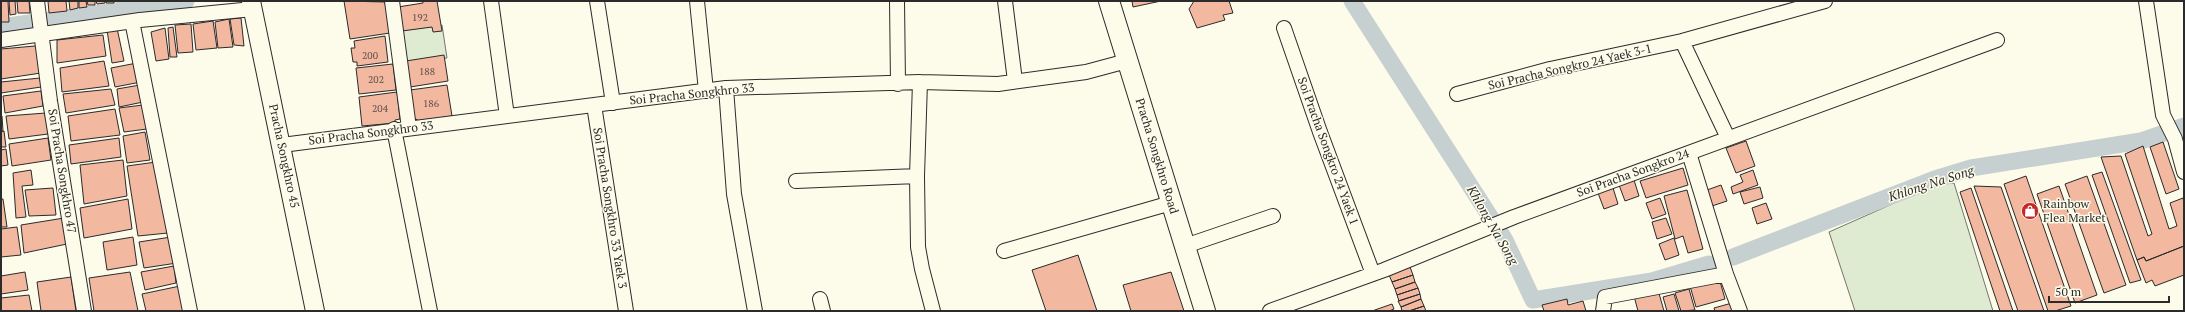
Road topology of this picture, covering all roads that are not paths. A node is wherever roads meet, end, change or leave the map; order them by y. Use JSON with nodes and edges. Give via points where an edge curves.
{"nodes":[{"id":1,"x":392,"y":1,"type":"edge"},
{"id":2,"x":491,"y":1,"type":"edge"},
{"id":3,"x":598,"y":1,"type":"edge"},
{"id":4,"x":697,"y":1,"type":"edge"},
{"id":5,"x":897,"y":1,"type":"edge"},
{"id":6,"x":1005,"y":1,"type":"edge"},
{"id":7,"x":1109,"y":1,"type":"edge"},
{"id":8,"x":1825,"y":1,"type":"edge"},
{"id":9,"x":2146,"y":1,"type":"edge"},
{"id":10,"x":252,"y":5,"type":"edge"},
{"id":11,"x":38,"y":7,"type":"edge"},
{"id":12,"x":132,"y":21,"type":"junction"},
{"id":13,"x":1284,"y":28,"type":"dead end"},
{"id":14,"x":42,"y":33,"type":"junction"},
{"id":15,"x":1,"y":40,"type":"edge"},
{"id":16,"x":1997,"y":40,"type":"dead end"},
{"id":17,"x":1682,"y":41,"type":"junction"},
{"id":18,"x":1127,"y":61,"type":"junction"},
{"id":19,"x":1015,"y":81,"type":"junction"},
{"id":20,"x":920,"y":82,"type":"junction"},
{"id":21,"x":898,"y":84,"type":"junction"},
{"id":22,"x":726,"y":88,"type":"junction"},
{"id":23,"x":706,"y":91,"type":"junction"},
{"id":24,"x":1457,"y":94,"type":"dead end"},
{"id":25,"x":613,"y":103,"type":"junction"},
{"id":26,"x":594,"y":105,"type":"junction"},
{"id":27,"x":507,"y":116,"type":"junction"},
{"id":28,"x":409,"y":128,"type":"junction"},
{"id":29,"x":394,"y":130,"type":"junction"},
{"id":30,"x":1728,"y":138,"type":"junction"},
{"id":31,"x":282,"y":145,"type":"junction"},
{"id":32,"x":1689,"y":153,"type":"junction"},
{"id":33,"x":2184,"y":172,"type":"edge"},
{"id":34,"x":917,"y":176,"type":"junction"},
{"id":35,"x":796,"y":181,"type":"dead end"},
{"id":36,"x":1171,"y":203,"type":"junction"},
{"id":37,"x":1273,"y":216,"type":"dead end"},
{"id":38,"x":1185,"y":246,"type":"junction"},
{"id":39,"x":1004,"y":251,"type":"dead end"},
{"id":40,"x":1373,"y":274,"type":"junction"},
{"id":41,"x":1726,"y":274,"type":"junction"},
{"id":42,"x":84,"y":311,"type":"edge"},
{"id":43,"x":190,"y":311,"type":"edge"},
{"id":44,"x":315,"y":311,"type":"edge"},
{"id":45,"x":430,"y":311,"type":"edge"},
{"id":46,"x":626,"y":311,"type":"edge"},
{"id":47,"x":755,"y":311,"type":"edge"},
{"id":48,"x":933,"y":311,"type":"edge"},
{"id":49,"x":1205,"y":311,"type":"edge"},
{"id":50,"x":1270,"y":311,"type":"edge"},
{"id":51,"x":1603,"y":311,"type":"edge"},
{"id":52,"x":1740,"y":311,"type":"edge"}],
"edges":[{"from":1,"to":28,"type":"street"},
{"from":2,"to":27,"type":"street"},
{"from":3,"to":25,"type":"street"},
{"from":4,"to":23,"type":"street"},
{"from":5,"to":21,"type":"street"},
{"from":6,"to":19,"type":"street"},
{"from":7,"to":18,"type":"main road","name":"Pracha Songkhro Road"},
{"from":8,"to":17,"type":"street","name":"Soi Pracha Songkro 24 Yaek 3-1"},
{"from":9,"to":33,"type":"street","via":[[2163,115],[2174,139]]},
{"from":10,"to":12,"type":"street"},
{"from":10,"to":31,"type":"street","name":"Pracha Songkhro 45"},
{"from":11,"to":14,"type":"street","name":"Soi Pracha Songkhro 47"},
{"from":12,"to":14,"type":"street"},
{"from":12,"to":43,"type":"street"},
{"from":13,"to":40,"type":"street","name":"Soi Pracha Songkro 24 Yaek 1"},
{"from":14,"to":15,"type":"street"},
{"from":14,"to":42,"type":"street","name":"Soi Pracha Songkhro 47"},
{"from":16,"to":30,"type":"street","name":"Soi Pracha Songkro 24"},
{"from":17,"to":24,"type":"street","name":"Soi Pracha Songkro 24 Yaek 3-1","via":[[1550,69]]},
{"from":17,"to":30,"type":"street"},
{"from":18,"to":19,"type":"street","name":"Soi Pracha Songkhro 33","via":[[1086,72]]},
{"from":18,"to":36,"type":"main road","name":"Pracha Songkhro Road"},
{"from":19,"to":20,"type":"street","name":"Soi Pracha Songkhro 33","via":[[998,84]]},
{"from":20,"to":21,"type":"street","name":"Soi Pracha Songkhro 33"},
{"from":20,"to":34,"type":"street"},
{"from":21,"to":22,"type":"street","name":"Soi Pracha Songkhro 33"},
{"from":22,"to":23,"type":"street","name":"Soi Pracha Songkhro 33"},
{"from":22,"to":47,"type":"street","via":[[734,194]]},
{"from":23,"to":25,"type":"street","name":"Soi Pracha Songkhro 33"},
{"from":25,"to":26,"type":"street","name":"Soi Pracha Songkhro 33"},
{"from":26,"to":27,"type":"street","name":"Soi Pracha Songkhro 33"},
{"from":26,"to":46,"type":"street","name":"Soi Pracha Songkhro 33 Yaek 3"},
{"from":27,"to":28,"type":"street","name":"Soi Pracha Songkhro 33"},
{"from":28,"to":29,"type":"street","name":"Soi Pracha Songkhro 33"},
{"from":29,"to":31,"type":"street","name":"Soi Pracha Songkhro 33"},
{"from":29,"to":45,"type":"street"},
{"from":30,"to":32,"type":"street","name":"Soi Pracha Songkro 24"},
{"from":31,"to":44,"type":"street","name":"Pracha Songkhro 45"},
{"from":32,"to":40,"type":"street","name":"Soi Pracha Songkro 24","via":[[1514,217]]},
{"from":32,"to":41,"type":"street"},
{"from":34,"to":35,"type":"street"},
{"from":34,"to":48,"type":"street","via":[[918,247]]},
{"from":36,"to":38,"type":"main road","name":"Pracha Songkhro Road"},
{"from":36,"to":39,"type":"street"},
{"from":37,"to":38,"type":"street"},
{"from":38,"to":49,"type":"main road","name":"Pracha Songkhro Road"},
{"from":40,"to":50,"type":"street","name":"Soi Pracha Songkro 24"},
{"from":41,"to":51,"type":"street","via":[[1605,297]]},
{"from":41,"to":52,"type":"street"}]}
